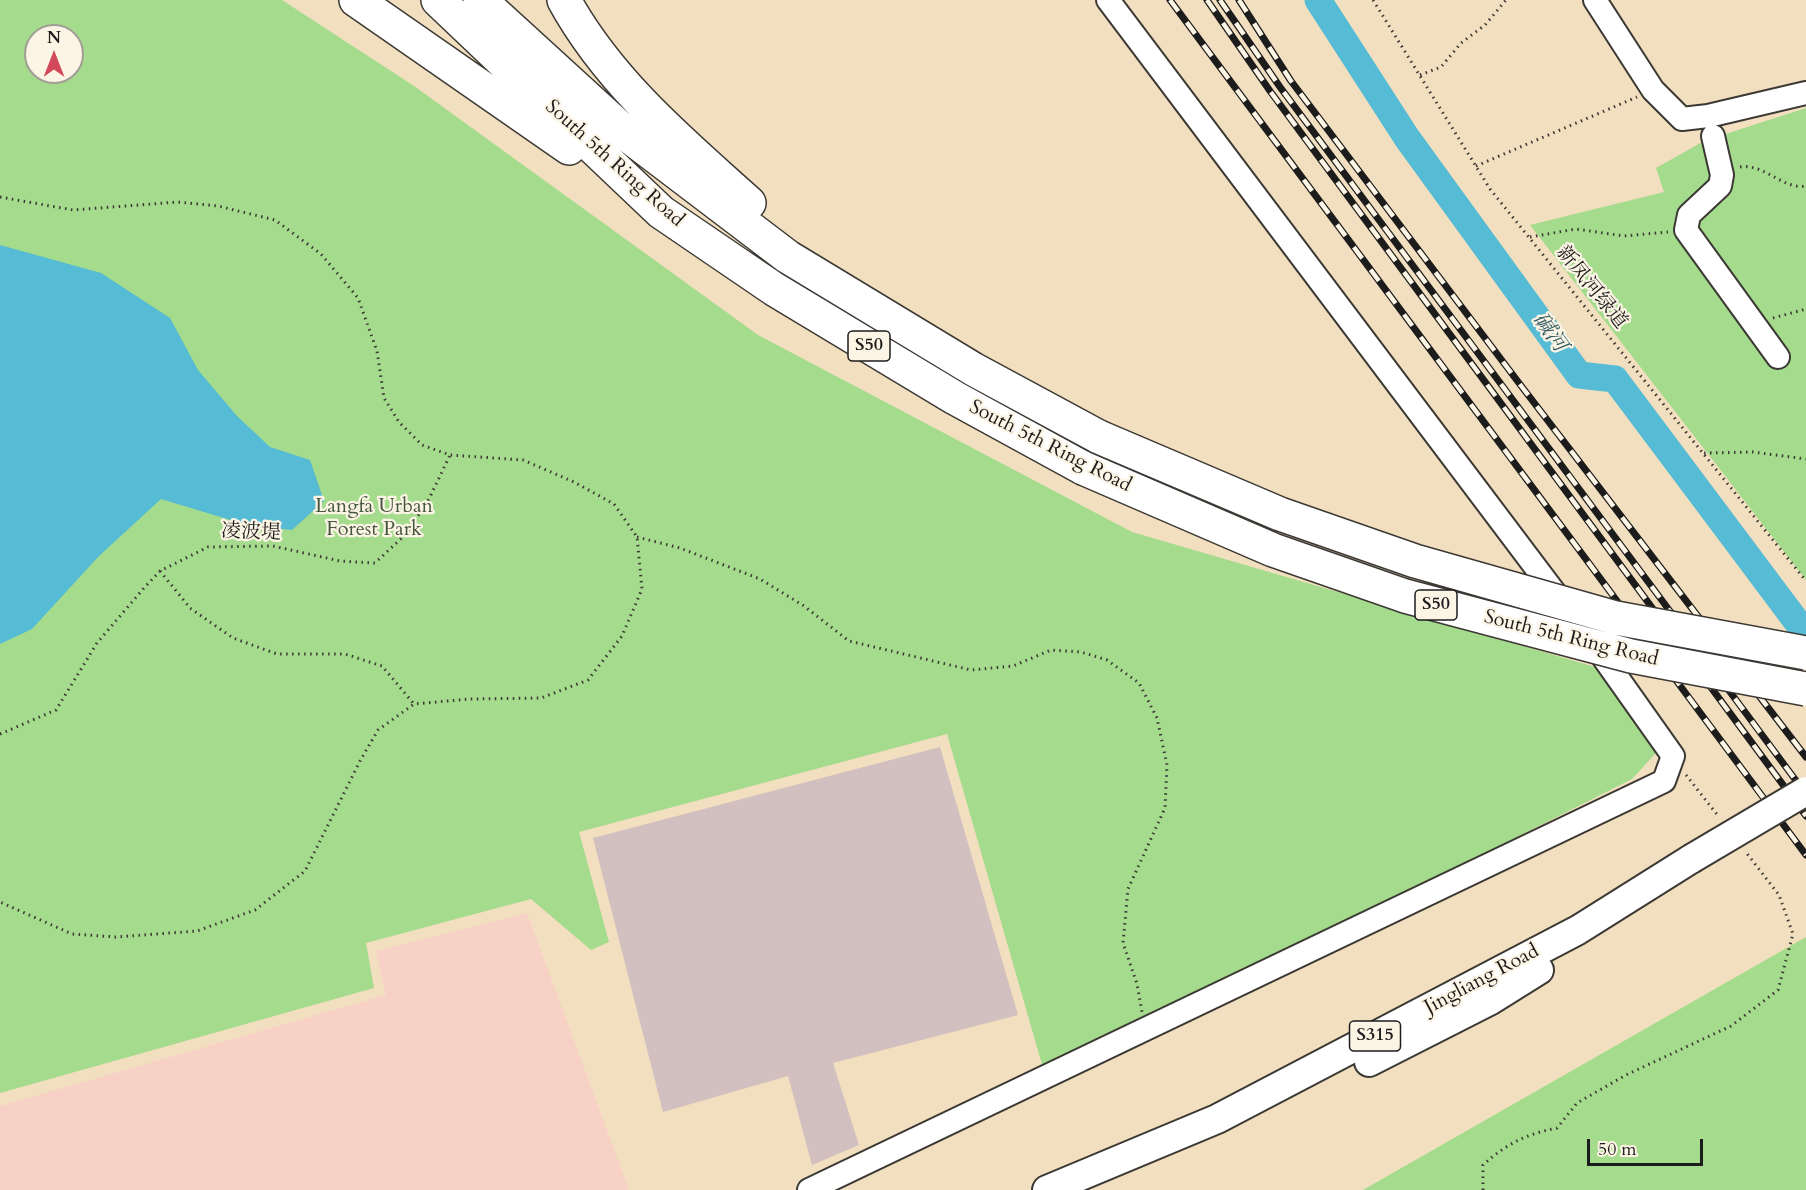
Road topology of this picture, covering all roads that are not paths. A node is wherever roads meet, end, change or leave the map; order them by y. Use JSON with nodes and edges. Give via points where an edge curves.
{"nodes":[{"id":1,"x":356,"y":0,"type":"edge"},
{"id":2,"x":438,"y":0,"type":"edge"},
{"id":3,"x":480,"y":0,"type":"edge"},
{"id":4,"x":564,"y":0,"type":"edge"},
{"id":5,"x":1108,"y":0,"type":"edge"},
{"id":6,"x":1595,"y":0,"type":"edge"},
{"id":7,"x":1806,"y":93,"type":"edge"},
{"id":8,"x":1713,"y":136,"type":"dead end"},
{"id":9,"x":661,"y":212,"type":"junction"},
{"id":10,"x":851,"y":295,"type":"junction"},
{"id":11,"x":1778,"y":357,"type":"dead end"},
{"id":12,"x":1806,"y":653,"type":"edge"},
{"id":13,"x":1806,"y":689,"type":"edge"},
{"id":14,"x":1806,"y":791,"type":"edge"},
{"id":15,"x":1806,"y":807,"type":"edge"},
{"id":16,"x":1696,"y":864,"type":"junction"},
{"id":17,"x":810,"y":1190,"type":"edge"},
{"id":18,"x":1047,"y":1190,"type":"edge"},
{"id":19,"x":1099,"y":1190,"type":"edge"}],
"edges":[{"from":1,"to":9,"type":"highway"},
{"from":2,"to":9,"type":"highway","name":"South 5th Ring Road","number":"S50"},
{"from":3,"to":10,"type":"highway","name":"South 5th Ring Road","number":"S50","via":[[630,137],[788,257]]},
{"from":4,"to":10,"type":"highway","via":[[580,30],[649,113]]},
{"from":5,"to":17,"type":"street","via":[[1622,682],[1673,756],[1664,780]]},
{"from":6,"to":7,"type":"street","via":[[1653,90],[1682,119]]},
{"from":8,"to":11,"type":"street","via":[[1722,175],[1720,186],[1689,215],[1686,231]]},
{"from":9,"to":13,"type":"highway","name":"South 5th Ring Road","number":"S50","bridge":true,"via":[[774,289],[955,398],[1083,468],[1273,550],[1405,596],[1631,656]]},
{"from":10,"to":12,"type":"highway","name":"South 5th Ring Road","number":"S50","bridge":true,"via":[[973,369],[1099,437],[1280,514],[1415,561],[1616,618]]},
{"from":14,"to":16,"type":"main road","name":"Jingliang Road","number":"S315","bridge":true},
{"from":15,"to":16,"type":"main road","name":"Jingliang Road","number":"S315"},
{"from":16,"to":18,"type":"main road","name":"Jingliang Road","number":"S315","via":[[1217,1119]]},
{"from":16,"to":19,"type":"main road","name":"Jingliang Road","number":"S315","via":[[1491,1000],[1221,1136]]}]}
